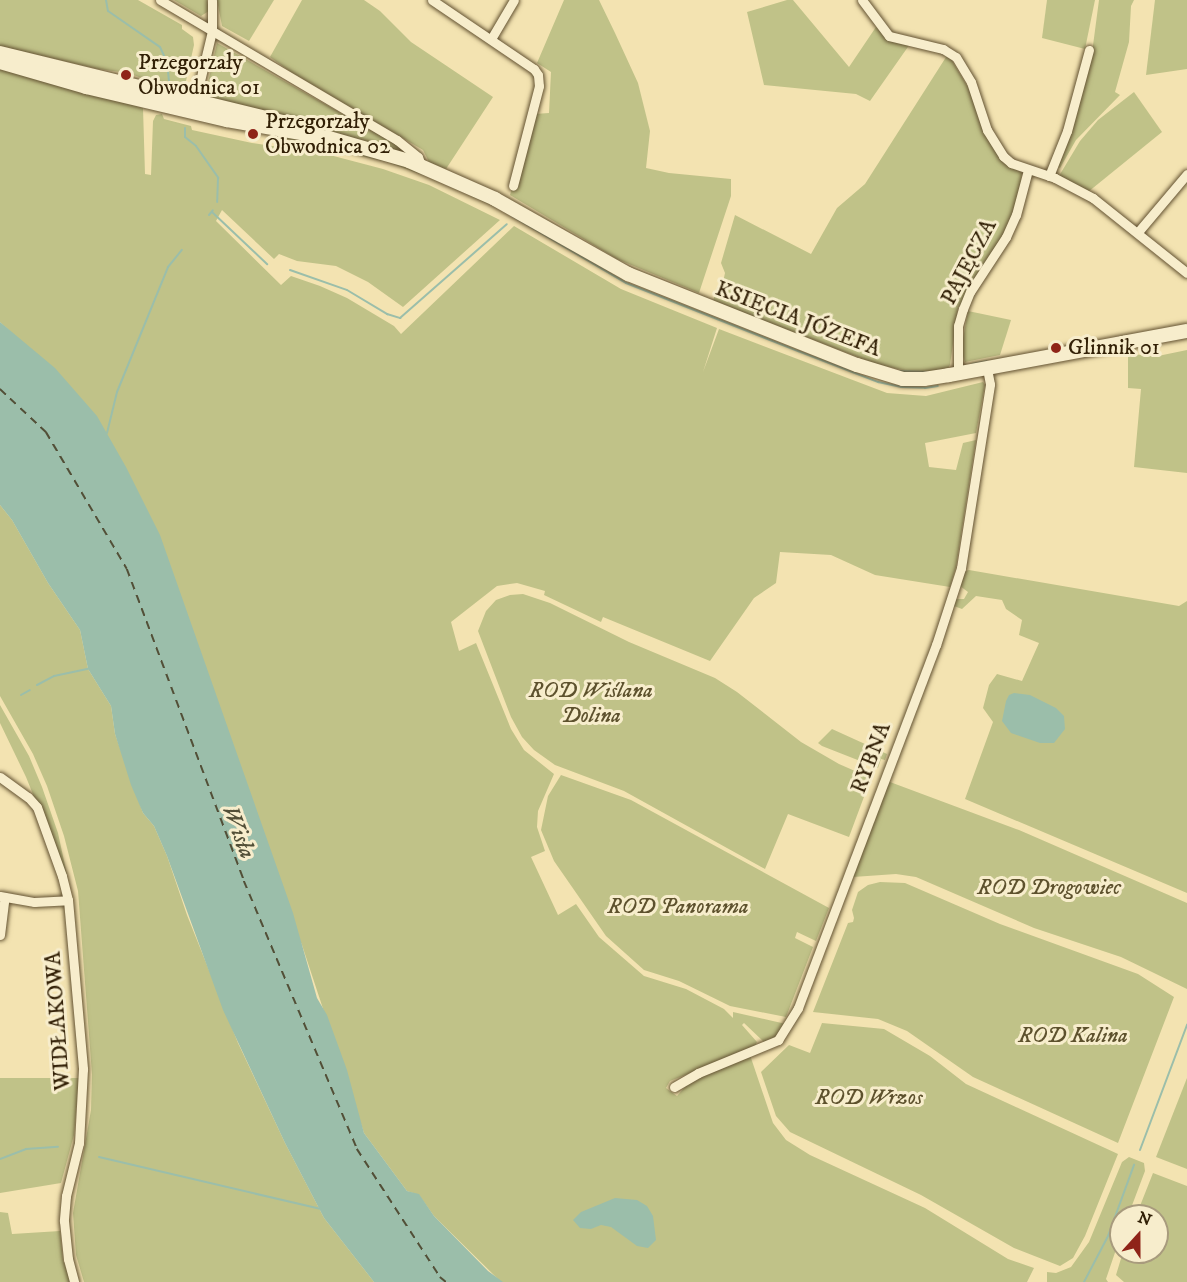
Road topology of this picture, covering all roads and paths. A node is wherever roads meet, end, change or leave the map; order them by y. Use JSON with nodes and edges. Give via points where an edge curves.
{"nodes":[{"id":1,"x":160,"y":0,"type":"edge"},
{"id":2,"x":212,"y":0,"type":"edge"},
{"id":3,"x":432,"y":0,"type":"edge"},
{"id":4,"x":514,"y":0,"type":"edge"},
{"id":5,"x":862,"y":0,"type":"edge"},
{"id":6,"x":212,"y":31,"type":"junction"},
{"id":7,"x":491,"y":39,"type":"junction"},
{"id":8,"x":1089,"y":50,"type":"dead end"},
{"id":9,"x":0,"y":53,"type":"edge"},
{"id":10,"x":0,"y":62,"type":"edge"},
{"id":11,"x":194,"y":106,"type":"junction"},
{"id":12,"x":421,"y":165,"type":"junction"},
{"id":13,"x":1028,"y":170,"type":"junction"},
{"id":14,"x":1187,"y":174,"type":"edge"},
{"id":15,"x":1049,"y":176,"type":"junction"},
{"id":16,"x":513,"y":186,"type":"dead end"},
{"id":17,"x":1138,"y":232,"type":"junction"},
{"id":18,"x":1187,"y":273,"type":"edge"},
{"id":19,"x":1187,"y":332,"type":"edge"},
{"id":20,"x":987,"y":368,"type":"junction"},
{"id":21,"x":958,"y":374,"type":"junction"},
{"id":22,"x":0,"y":777,"type":"edge"},
{"id":23,"x":3,"y":896,"type":"edge"},
{"id":24,"x":68,"y":900,"type":"junction"},
{"id":25,"x":0,"y":935,"type":"edge"},
{"id":26,"x":674,"y":1087,"type":"dead end"},
{"id":27,"x":74,"y":1282,"type":"edge"}],
"edges":[{"from":1,"to":6,"type":"street","name":"KSIĘCIA JÓZEFA"},
{"from":2,"to":6,"type":"street"},
{"from":3,"to":7,"type":"street"},
{"from":4,"to":7,"type":"street"},
{"from":5,"to":13,"type":"street","via":[[889,36],[943,49],[956,57],[968,76],[987,130],[1003,156]]},
{"from":6,"to":11,"type":"street"},
{"from":6,"to":12,"type":"street","name":"KSIĘCIA JÓZEFA","via":[[397,140],[418,157]]},
{"from":7,"to":16,"type":"street","via":[[538,75],[539,86]]},
{"from":8,"to":15,"type":"street","via":[[1067,131]]},
{"from":9,"to":11,"type":"main road"},
{"from":10,"to":11,"type":"main road","name":"KSIĘCIA JÓZEFA","via":[[171,107]]},
{"from":11,"to":12,"type":"main road","name":"KSIĘCIA JÓZEFA","via":[[285,122]]},
{"from":12,"to":21,"type":"main road","name":"KSIĘCIA JÓZEFA","via":[[495,199],[628,274],[857,365],[903,378]]},
{"from":13,"to":15,"type":"street"},
{"from":13,"to":21,"type":"street","name":"PAJĘCZA","via":[[1017,214],[963,309],[958,326]]},
{"from":14,"to":17,"type":"street"},
{"from":15,"to":17,"type":"street","via":[[1093,198]]},
{"from":17,"to":18,"type":"street"},
{"from":19,"to":20,"type":"main road","name":"KSIĘCIA JÓZEFA"},
{"from":20,"to":21,"type":"main road","name":"KSIĘCIA JÓZEFA"},
{"from":20,"to":26,"type":"street","name":"RYBNA","via":[[990,384],[986,415],[961,568],[936,645],[798,1008],[778,1040]]},
{"from":22,"to":24,"type":"street","name":"WIDŁAKOWA","via":[[37,807]]},
{"from":23,"to":24,"type":"street","via":[[34,902]]},
{"from":23,"to":25,"type":"street"},
{"from":24,"to":27,"type":"street","name":"WIDŁAKOWA","via":[[83,1069],[79,1143],[64,1221]]}]}
